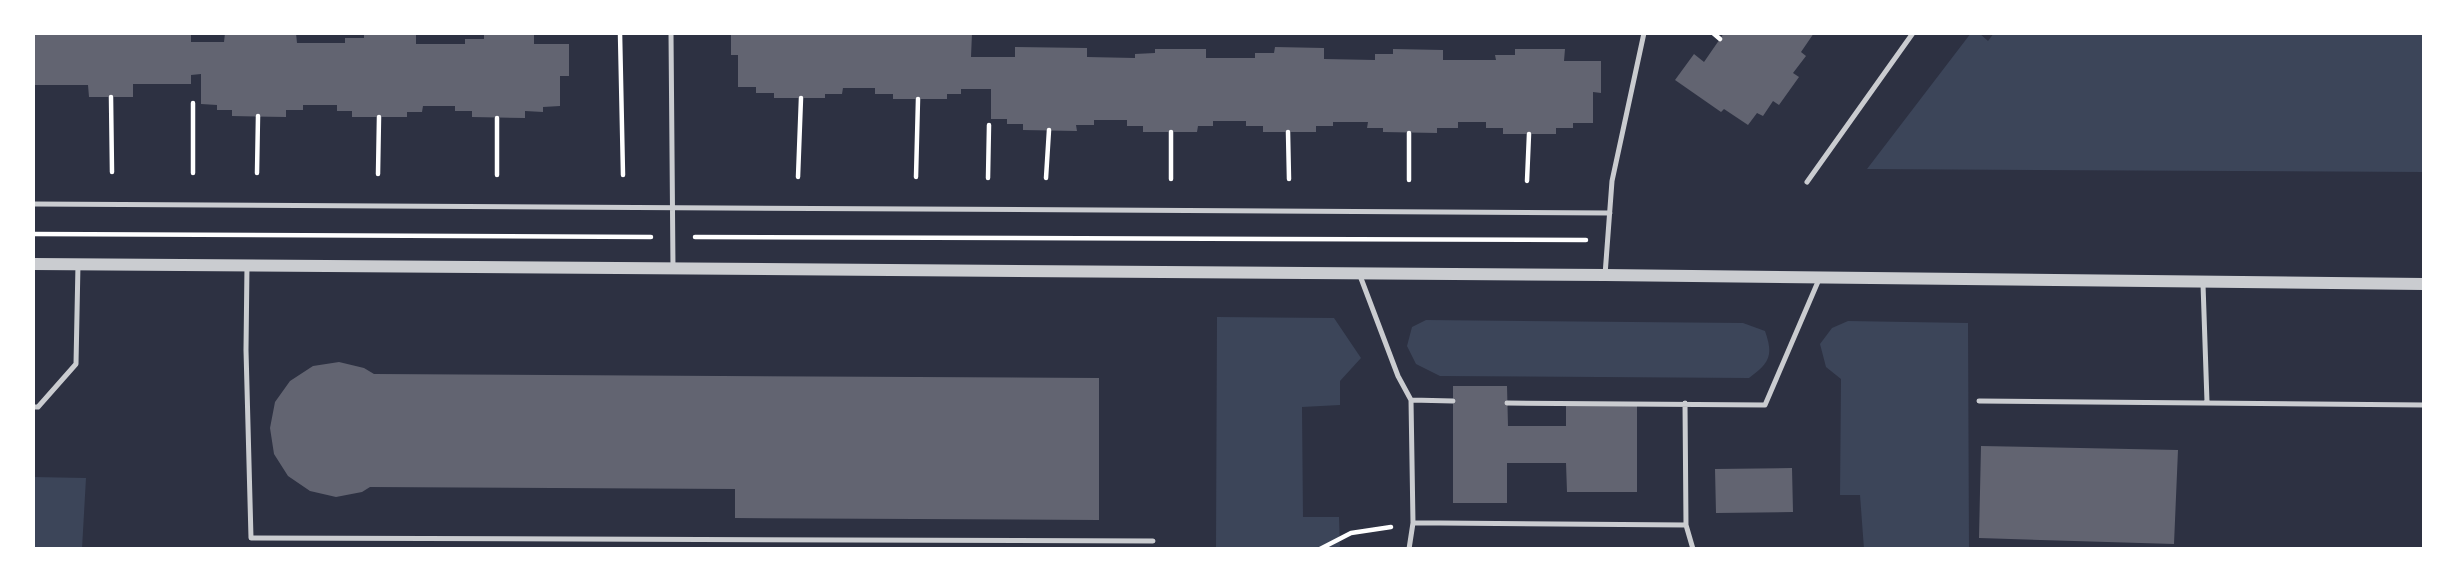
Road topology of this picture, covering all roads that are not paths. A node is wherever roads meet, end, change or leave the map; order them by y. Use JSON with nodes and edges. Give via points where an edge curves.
{"nodes":[{"id":1,"x":671,"y":33,"type":"edge"},
{"id":2,"x":1644,"y":33,"type":"edge"},
{"id":3,"x":1913,"y":33,"type":"edge"},
{"id":4,"x":1807,"y":182,"type":"dead end"},
{"id":5,"x":33,"y":204,"type":"edge"},
{"id":6,"x":672,"y":208,"type":"junction"},
{"id":7,"x":1610,"y":213,"type":"junction"},
{"id":8,"x":33,"y":264,"type":"edge"},
{"id":9,"x":78,"y":264,"type":"junction"},
{"id":10,"x":247,"y":265,"type":"junction"},
{"id":11,"x":673,"y":268,"type":"junction"},
{"id":12,"x":1359,"y":274,"type":"junction"},
{"id":13,"x":1605,"y":275,"type":"junction"},
{"id":14,"x":1820,"y":277,"type":"junction"},
{"id":15,"x":2203,"y":281,"type":"junction"},
{"id":16,"x":2424,"y":284,"type":"edge"},
{"id":17,"x":1412,"y":400,"type":"junction"},
{"id":18,"x":1453,"y":401,"type":"dead end"},
{"id":19,"x":1979,"y":401,"type":"dead end"},
{"id":20,"x":2207,"y":402,"type":"junction"},
{"id":21,"x":1507,"y":403,"type":"dead end"},
{"id":22,"x":1685,"y":403,"type":"junction"},
{"id":23,"x":2424,"y":405,"type":"edge"},
{"id":24,"x":33,"y":407,"type":"edge"},
{"id":25,"x":1413,"y":523,"type":"junction"},
{"id":26,"x":1686,"y":525,"type":"junction"},
{"id":27,"x":1153,"y":541,"type":"dead end"},
{"id":28,"x":1409,"y":549,"type":"edge"},
{"id":29,"x":1693,"y":549,"type":"edge"}],
"edges":[{"from":1,"to":6,"type":"lane"},
{"from":2,"to":7,"type":"lane","via":[[1612,181]]},
{"from":3,"to":4,"type":"lane"},
{"from":5,"to":6,"type":"lane"},
{"from":6,"to":7,"type":"lane"},
{"from":6,"to":11,"type":"lane"},
{"from":7,"to":13,"type":"lane"},
{"from":8,"to":9,"type":"street"},
{"from":9,"to":10,"type":"street"},
{"from":9,"to":24,"type":"lane","via":[[76,364],[38,407]]},
{"from":10,"to":11,"type":"street"},
{"from":10,"to":27,"type":"lane","via":[[251,538]]},
{"from":11,"to":12,"type":"street"},
{"from":12,"to":13,"type":"street"},
{"from":12,"to":17,"type":"lane","via":[[1398,376]]},
{"from":13,"to":14,"type":"street"},
{"from":14,"to":15,"type":"street"},
{"from":14,"to":22,"type":"lane","via":[[1765,405]]},
{"from":15,"to":16,"type":"street"},
{"from":15,"to":20,"type":"lane"},
{"from":17,"to":18,"type":"lane"},
{"from":17,"to":25,"type":"lane"},
{"from":19,"to":20,"type":"lane"},
{"from":20,"to":23,"type":"lane"},
{"from":21,"to":22,"type":"lane"},
{"from":22,"to":26,"type":"lane"},
{"from":25,"to":26,"type":"lane"},
{"from":25,"to":28,"type":"lane"},
{"from":26,"to":29,"type":"lane"}]}
